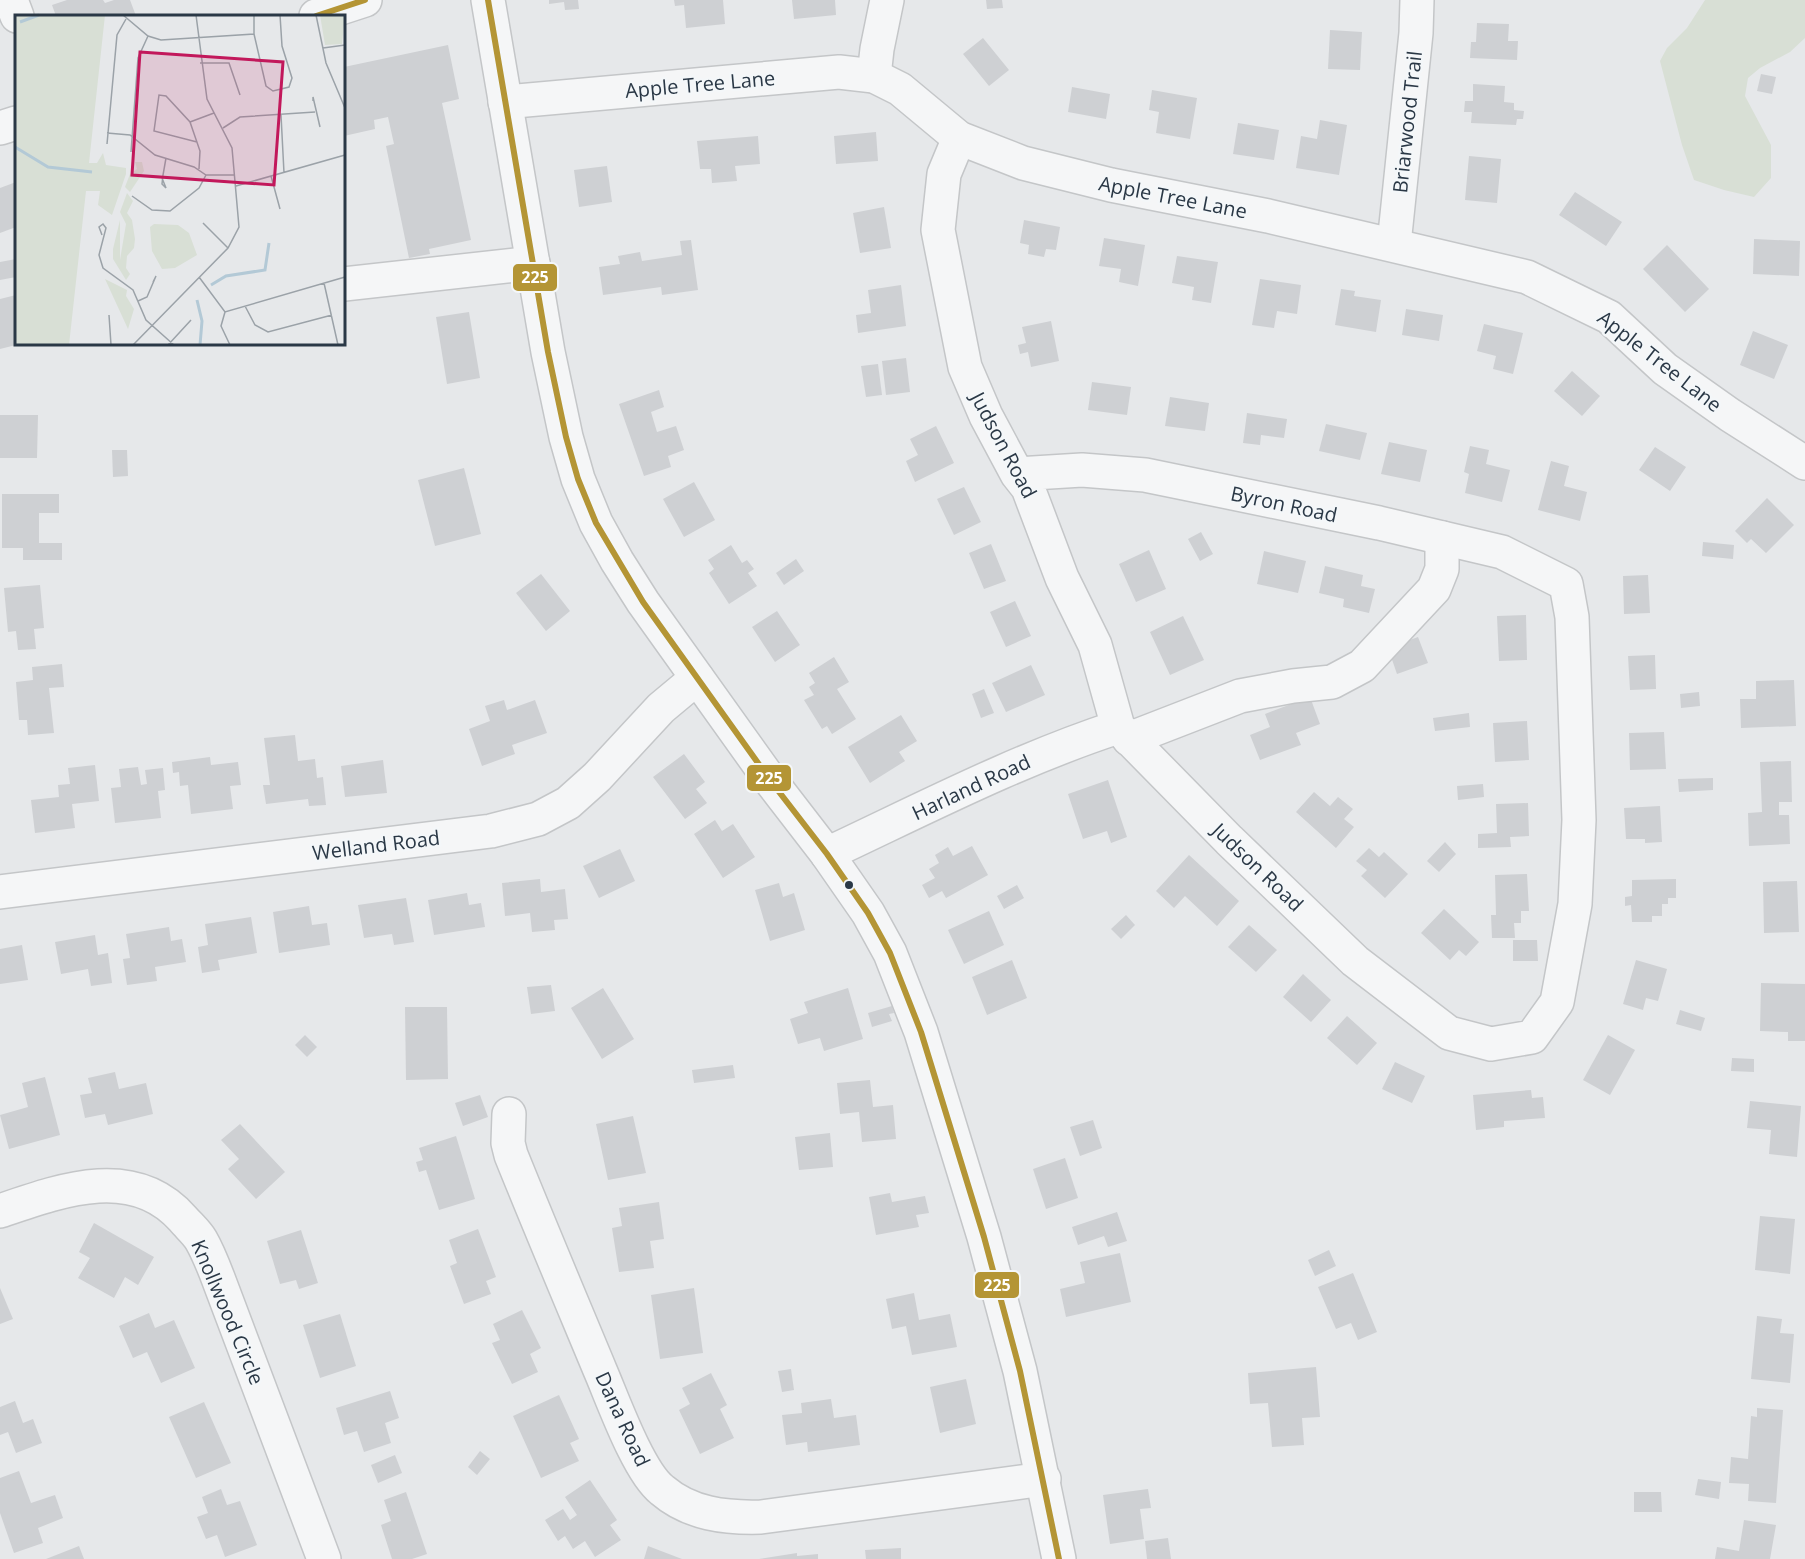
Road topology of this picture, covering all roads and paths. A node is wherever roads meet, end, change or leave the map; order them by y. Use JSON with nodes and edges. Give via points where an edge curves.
{"nodes":[{"id":1,"x":11,"y":0,"type":"edge"},
{"id":2,"x":364,"y":0,"type":"edge"},
{"id":3,"x":488,"y":0,"type":"edge"},
{"id":4,"x":887,"y":0,"type":"edge"},
{"id":5,"x":1417,"y":0,"type":"edge"},
{"id":6,"x":17,"y":15,"type":"edge"},
{"id":7,"x":319,"y":15,"type":"edge"},
{"id":8,"x":874,"y":76,"type":"junction"},
{"id":9,"x":505,"y":102,"type":"junction"},
{"id":10,"x":15,"y":123,"type":"edge"},
{"id":11,"x":0,"y":128,"type":"edge"},
{"id":12,"x":958,"y":138,"type":"junction"},
{"id":13,"x":1394,"y":244,"type":"junction"},
{"id":14,"x":533,"y":263,"type":"junction"},
{"id":15,"x":345,"y":284,"type":"edge"},
{"id":16,"x":1805,"y":463,"type":"edge"},
{"id":17,"x":1017,"y":474,"type":"junction"},
{"id":18,"x":1442,"y":538,"type":"junction"},
{"id":19,"x":1544,"y":572,"type":"joint"},
{"id":20,"x":697,"y":678,"type":"junction"},
{"id":21,"x":1124,"y":733,"type":"junction"},
{"id":22,"x":827,"y":854,"type":"junction"},
{"id":23,"x":0,"y":892,"type":"edge"},
{"id":24,"x":509,"y":1114,"type":"dead end"},
{"id":25,"x":0,"y":1211,"type":"edge"},
{"id":26,"x":1044,"y":1479,"type":"junction"},
{"id":27,"x":324,"y":1559,"type":"edge"},
{"id":28,"x":1059,"y":1559,"type":"edge"}],
"edges":[{"from":1,"to":6,"type":"street"},
{"from":2,"to":7,"type":"street"},
{"from":3,"to":9,"type":"street"},
{"from":4,"to":8,"type":"street"},
{"from":5,"to":13,"type":"street","name":"Briarwood Trail"},
{"from":8,"to":9,"type":"street","name":"Apple Tree Lane","via":[[839,72]]},
{"from":8,"to":12,"type":"street","name":"Apple Tree Lane","via":[[900,89]]},
{"from":9,"to":14,"type":"street"},
{"from":10,"to":11,"type":"street"},
{"from":12,"to":13,"type":"street","name":"Apple Tree Lane","via":[[1023,164]]},
{"from":12,"to":17,"type":"street","name":"Judson Road","via":[[944,174],[938,230],[965,367]]},
{"from":13,"to":16,"type":"street","name":"Apple Tree Lane","via":[[1527,277],[1609,317],[1665,369]]},
{"from":14,"to":15,"type":"street"},
{"from":14,"to":20,"type":"street","via":[[548,352],[578,479],[616,561]]},
{"from":17,"to":18,"type":"street","name":"Byron Road","via":[[1082,470],[1145,475]]},
{"from":17,"to":21,"type":"street","name":"Judson Road","via":[[1028,488],[1062,578],[1095,645]]},
{"from":18,"to":19,"type":"street","name":"Byron Road","via":[[1502,552]]},
{"from":18,"to":21,"type":"street","name":"Harland Road","via":[[1442,569],[1434,589],[1362,666],[1332,681],[1239,696]]},
{"from":19,"to":21,"type":"street","name":"Judson Road","via":[[1566,584],[1572,616],[1579,820],[1575,904],[1557,1002],[1532,1036],[1491,1044],[1449,1033],[1354,961]]},
{"from":20,"to":22,"type":"street"},
{"from":20,"to":23,"type":"street","name":"Welland Road","via":[[661,708],[568,803],[538,819],[491,831]]},
{"from":21,"to":22,"type":"street","name":"Harland Road","via":[[1064,745]]},
{"from":22,"to":26,"type":"street","via":[[890,953],[921,1032],[984,1237]]},
{"from":24,"to":26,"type":"street","name":"Dana Road","via":[[511,1155],[615,1406],[643,1466],[660,1489],[679,1502],[730,1518]]},
{"from":25,"to":27,"type":"street","name":"Knollwood Circle","via":[[75,1190],[111,1185],[147,1191],[173,1208],[200,1238],[218,1278]]},
{"from":26,"to":28,"type":"street"}]}
